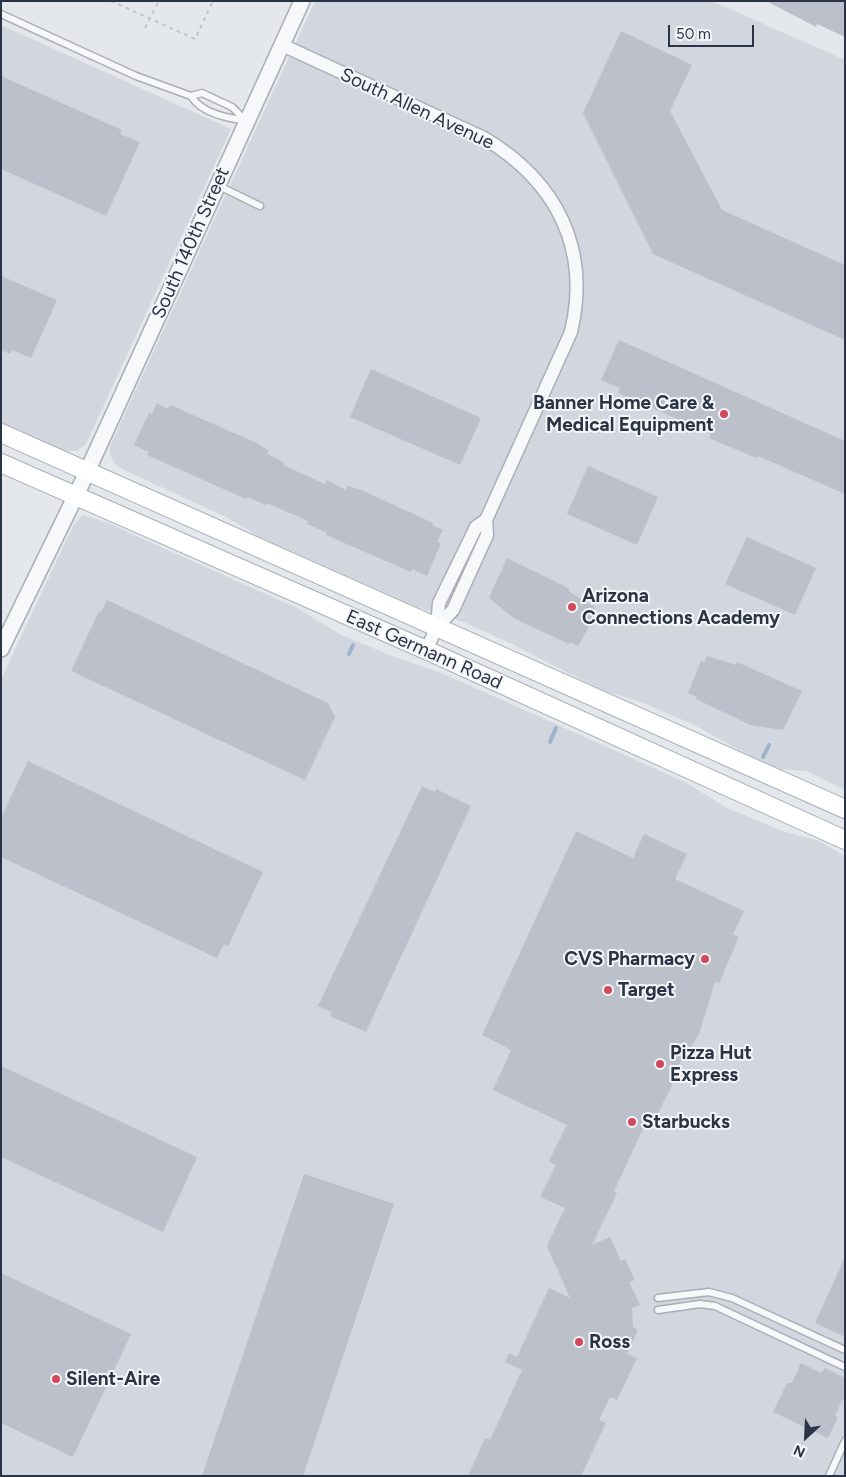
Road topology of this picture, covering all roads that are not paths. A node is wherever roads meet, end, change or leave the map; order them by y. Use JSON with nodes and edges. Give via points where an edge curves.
{"nodes":[{"id":1,"x":302,"y":1,"type":"edge"},
{"id":2,"x":1,"y":14,"type":"edge"},
{"id":3,"x":282,"y":46,"type":"junction"},
{"id":4,"x":191,"y":96,"type":"junction"},
{"id":5,"x":247,"y":121,"type":"junction"},
{"id":6,"x":217,"y":185,"type":"junction"},
{"id":7,"x":260,"y":206,"type":"dead end"},
{"id":8,"x":1,"y":433,"type":"edge"},
{"id":9,"x":1,"y":463,"type":"edge"},
{"id":10,"x":82,"y":484,"type":"junction"},
{"id":11,"x":437,"y":627,"type":"junction"},
{"id":12,"x":1,"y":650,"type":"edge"},
{"id":13,"x":426,"y":650,"type":"junction"},
{"id":14,"x":845,"y":809,"type":"edge"},
{"id":15,"x":845,"y":840,"type":"edge"},
{"id":16,"x":658,"y":1298,"type":"dead end"},
{"id":17,"x":658,"y":1310,"type":"dead end"},
{"id":18,"x":845,"y":1350,"type":"edge"},
{"id":19,"x":845,"y":1367,"type":"edge"},
{"id":20,"x":845,"y":1441,"type":"edge"},
{"id":21,"x":829,"y":1476,"type":"edge"}],
"edges":[{"from":1,"to":3,"type":"street","name":"South 140th Street"},
{"from":2,"to":4,"type":"lane","via":[[136,76]]},
{"from":3,"to":5,"type":"street","name":"South 140th Street"},
{"from":3,"to":11,"type":"street","name":"South Allen Avenue","via":[[490,142],[529,171],[558,208],[574,264],[578,298],[559,361],[486,520],[476,527],[439,603]]},
{"from":4,"to":5,"type":"lane","via":[[196,104],[218,114]]},
{"from":4,"to":5,"type":"lane","via":[[202,93],[232,107]]},
{"from":5,"to":6,"type":"street","name":"South 140th Street"},
{"from":6,"to":7,"type":"lane"},
{"from":6,"to":10,"type":"street","name":"South 140th Street"},
{"from":8,"to":10,"type":"main road","name":"East Germann Road"},
{"from":9,"to":10,"type":"main road","name":"East Germann Road"},
{"from":10,"to":11,"type":"main road","name":"East Germann Road"},
{"from":10,"to":12,"type":"street","name":"South 140th Street"},
{"from":10,"to":13,"type":"main road","name":"East Germann Road"},
{"from":11,"to":13,"type":"street","name":"South Allen Avenue"},
{"from":11,"to":14,"type":"main road","name":"East Germann Road"},
{"from":13,"to":15,"type":"main road","name":"East Germann Road"},
{"from":16,"to":18,"type":"lane","via":[[709,1292],[732,1298]]},
{"from":17,"to":19,"type":"lane","via":[[700,1304],[714,1306]]},
{"from":20,"to":21,"type":"lane"}]}
